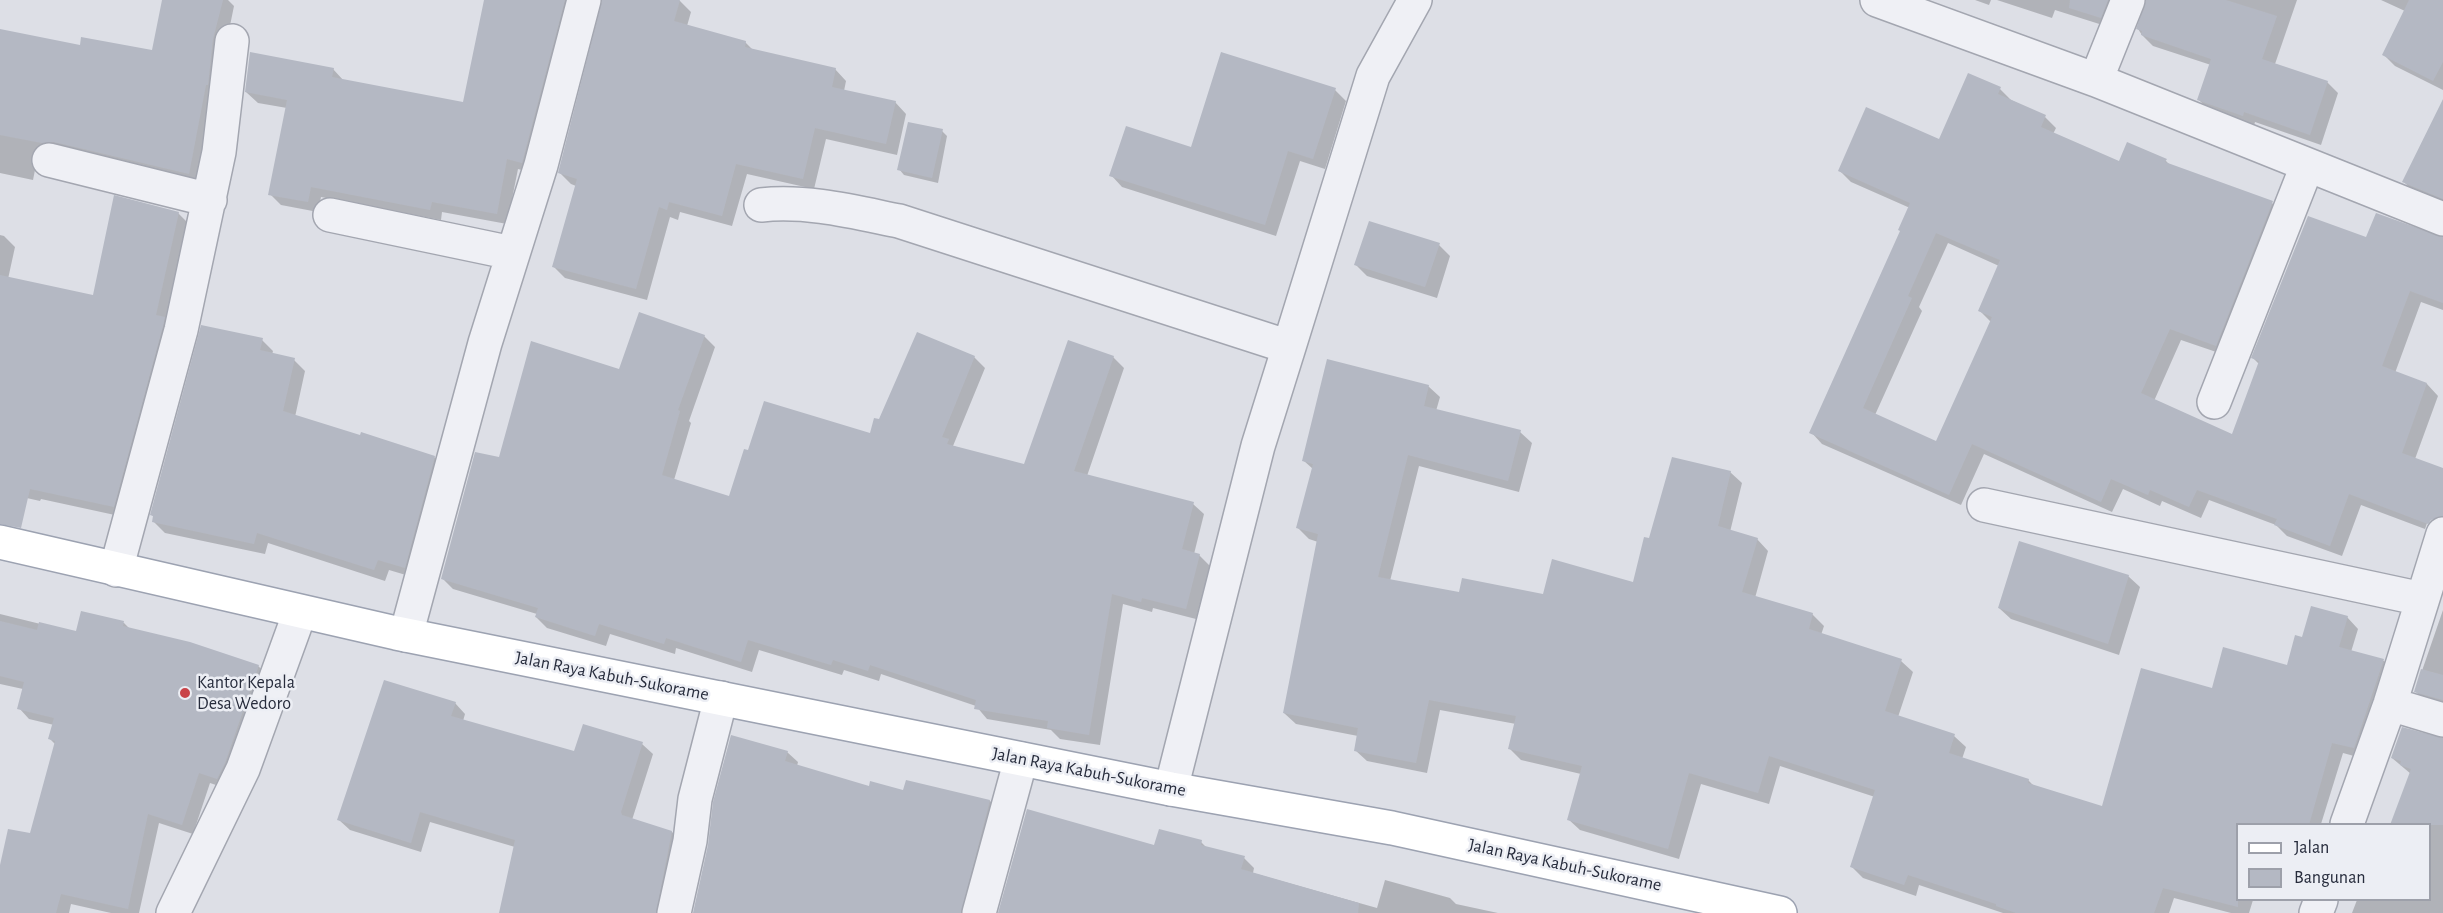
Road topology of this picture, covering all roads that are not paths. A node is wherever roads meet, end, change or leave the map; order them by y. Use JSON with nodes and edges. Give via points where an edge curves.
{"nodes":[{"id":1,"x":584,"y":0,"type":"edge"},
{"id":2,"x":1414,"y":0,"type":"edge"},
{"id":3,"x":1877,"y":0,"type":"edge"},
{"id":4,"x":2128,"y":0,"type":"edge"},
{"id":5,"x":232,"y":41,"type":"dead end"},
{"id":6,"x":2096,"y":80,"type":"junction"},
{"id":7,"x":49,"y":160,"type":"dead end"},
{"id":8,"x":2307,"y":166,"type":"junction"},
{"id":9,"x":210,"y":200,"type":"junction"},
{"id":10,"x":761,"y":205,"type":"dead end"},
{"id":11,"x":330,"y":215,"type":"dead end"},
{"id":12,"x":2443,"y":219,"type":"edge"},
{"id":13,"x":512,"y":253,"type":"junction"},
{"id":14,"x":1289,"y":346,"type":"junction"},
{"id":15,"x":2214,"y":402,"type":"dead end"},
{"id":16,"x":1984,"y":505,"type":"dead end"},
{"id":17,"x":2443,"y":534,"type":"edge"},
{"id":18,"x":0,"y":542,"type":"edge"},
{"id":19,"x":116,"y":570,"type":"junction"},
{"id":20,"x":2422,"y":599,"type":"junction"},
{"id":21,"x":300,"y":612,"type":"junction"},
{"id":22,"x":401,"y":634,"type":"junction"},
{"id":23,"x":721,"y":698,"type":"junction"},
{"id":24,"x":2390,"y":704,"type":"junction"},
{"id":25,"x":2443,"y":720,"type":"edge"},
{"id":26,"x":1021,"y":759,"type":"junction"},
{"id":27,"x":1171,"y":789,"type":"junction"},
{"id":28,"x":2348,"y":823,"type":"edge"},
{"id":29,"x":173,"y":913,"type":"edge"},
{"id":30,"x":674,"y":913,"type":"edge"},
{"id":31,"x":979,"y":913,"type":"edge"},
{"id":32,"x":1780,"y":913,"type":"edge"}],
"edges":[{"from":1,"to":13,"type":"street","via":[[541,165]]},
{"from":2,"to":14,"type":"street","via":[[1373,76]]},
{"from":3,"to":6,"type":"street"},
{"from":4,"to":6,"type":"street"},
{"from":5,"to":9,"type":"street"},
{"from":6,"to":8,"type":"street"},
{"from":7,"to":9,"type":"street"},
{"from":8,"to":12,"type":"street"},
{"from":8,"to":15,"type":"street"},
{"from":9,"to":19,"type":"street","via":[[181,330]]},
{"from":10,"to":14,"type":"street","via":[[783,203],[839,209],[899,221]]},
{"from":11,"to":13,"type":"street"},
{"from":13,"to":22,"type":"street"},
{"from":14,"to":27,"type":"street","via":[[1258,446]]},
{"from":16,"to":20,"type":"street"},
{"from":17,"to":20,"type":"street"},
{"from":18,"to":19,"type":"main road","name":"Jalan Raya Kabuh-Sukorame"},
{"from":19,"to":21,"type":"main road","name":"Jalan Raya Kabuh-Sukorame"},
{"from":20,"to":24,"type":"street"},
{"from":21,"to":22,"type":"main road","name":"Jalan Raya Kabuh-Sukorame"},
{"from":21,"to":29,"type":"street","via":[[243,769]]},
{"from":22,"to":23,"type":"main road","name":"Jalan Raya Kabuh-Sukorame"},
{"from":23,"to":26,"type":"main road","name":"Jalan Raya Kabuh-Sukorame"},
{"from":23,"to":30,"type":"street","via":[[695,799]]},
{"from":24,"to":25,"type":"street"},
{"from":24,"to":28,"type":"street"},
{"from":26,"to":27,"type":"main road","name":"Jalan Raya Kabuh-Sukorame"},
{"from":26,"to":31,"type":"street"},
{"from":27,"to":32,"type":"main road","name":"Jalan Raya Kabuh-Sukorame","via":[[1392,828]]}]}
